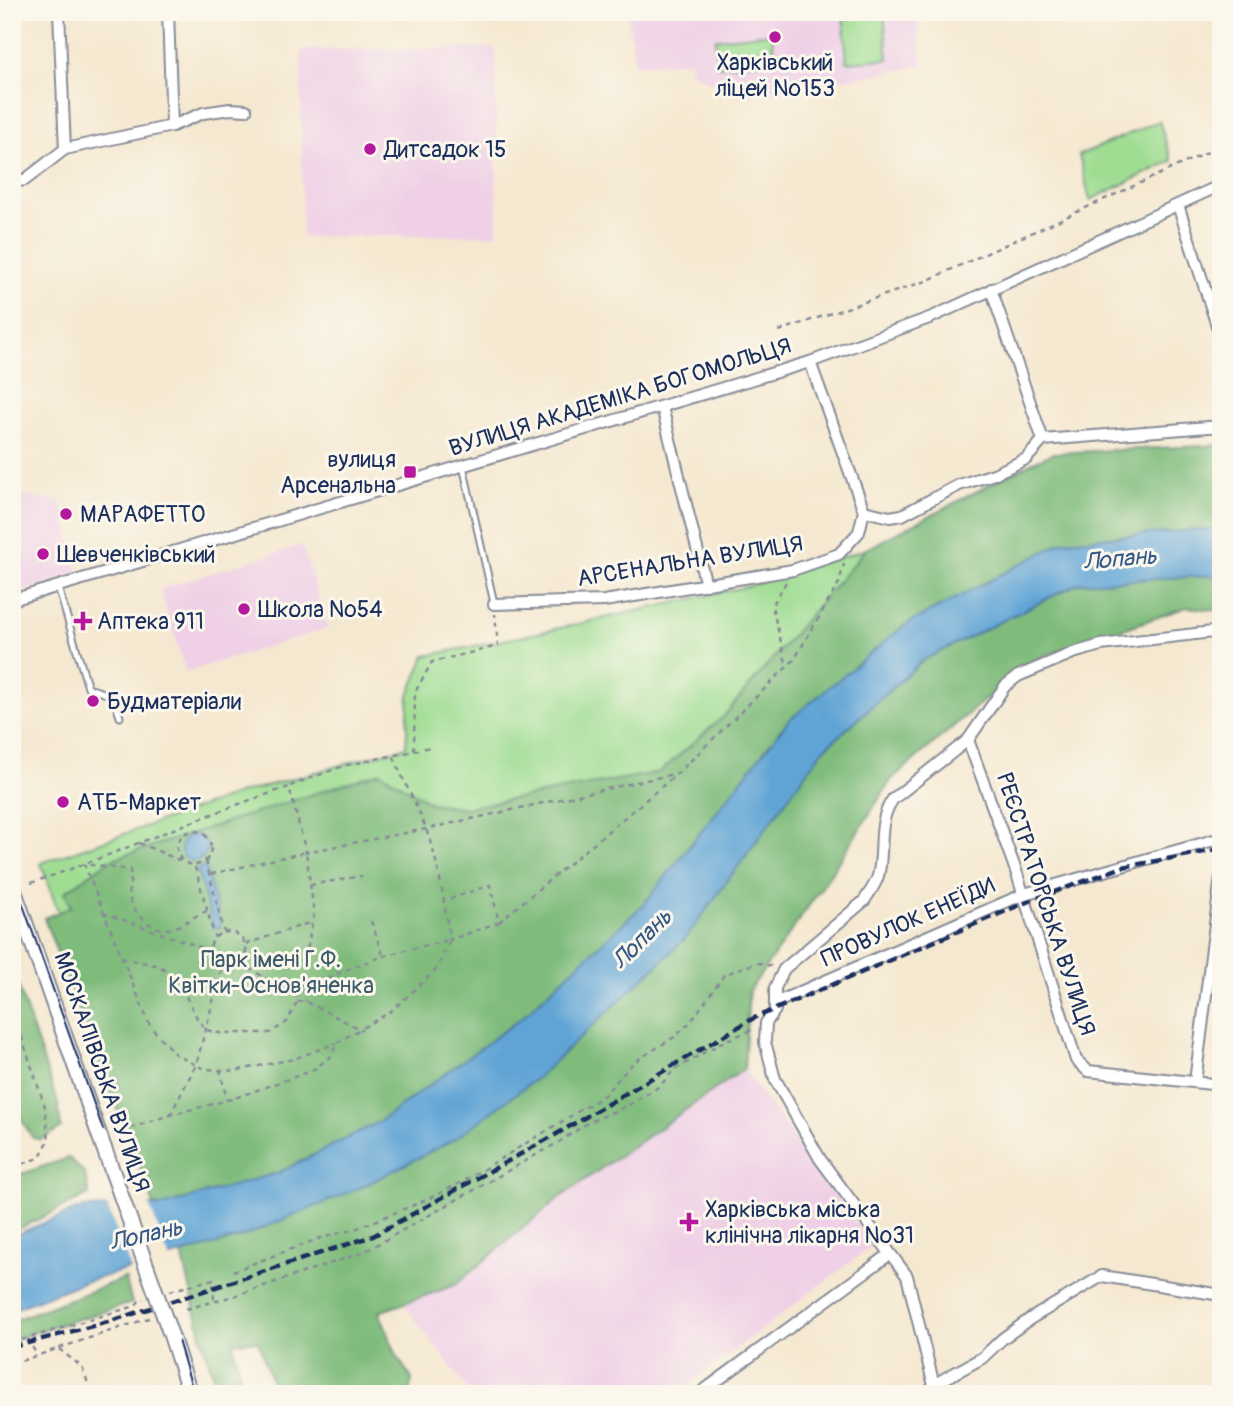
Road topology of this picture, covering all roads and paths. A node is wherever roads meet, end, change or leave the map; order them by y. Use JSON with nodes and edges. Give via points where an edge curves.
{"nodes":[{"id":1,"x":59,"y":12,"type":"edge"},
{"id":2,"x":168,"y":12,"type":"edge"},
{"id":3,"x":246,"y":110,"type":"dead end"},
{"id":4,"x":172,"y":126,"type":"junction"},
{"id":5,"x":1221,"y":146,"type":"edge"},
{"id":6,"x":65,"y":149,"type":"junction"},
{"id":7,"x":12,"y":182,"type":"edge"},
{"id":8,"x":1221,"y":185,"type":"edge"},
{"id":9,"x":1178,"y":205,"type":"junction"},
{"id":10,"x":991,"y":289,"type":"junction"},
{"id":11,"x":779,"y":331,"type":"dead end"},
{"id":12,"x":1221,"y":338,"type":"edge"},
{"id":13,"x":810,"y":362,"type":"junction"},
{"id":14,"x":662,"y":407,"type":"junction"},
{"id":15,"x":1221,"y":426,"type":"edge"},
{"id":16,"x":1043,"y":440,"type":"junction"},
{"id":17,"x":463,"y":466,"type":"junction"},
{"id":18,"x":864,"y":511,"type":"junction"},
{"id":19,"x":850,"y":544,"type":"junction"},
{"id":20,"x":793,"y":570,"type":"junction"},
{"id":21,"x":706,"y":585,"type":"junction"},
{"id":22,"x":58,"y":587,"type":"junction"},
{"id":23,"x":12,"y":600,"type":"edge"},
{"id":24,"x":494,"y":604,"type":"junction"},
{"id":25,"x":1221,"y":631,"type":"edge"},
{"id":26,"x":787,"y":667,"type":"junction"},
{"id":27,"x":120,"y":716,"type":"dead end"},
{"id":28,"x":968,"y":740,"type":"junction"},
{"id":29,"x":434,"y":746,"type":"dead end"},
{"id":30,"x":414,"y":751,"type":"junction"},
{"id":31,"x":394,"y":757,"type":"junction"},
{"id":32,"x":678,"y":773,"type":"junction"},
{"id":33,"x":289,"y":787,"type":"junction"},
{"id":34,"x":186,"y":824,"type":"junction"},
{"id":35,"x":426,"y":829,"type":"junction"},
{"id":36,"x":188,"y":833,"type":"junction"},
{"id":37,"x":1221,"y":838,"type":"edge"},
{"id":38,"x":139,"y":843,"type":"junction"},
{"id":39,"x":306,"y":852,"type":"junction"},
{"id":40,"x":206,"y":861,"type":"junction"},
{"id":41,"x":184,"y":862,"type":"junction"},
{"id":42,"x":84,"y":864,"type":"junction"},
{"id":43,"x":194,"y":866,"type":"junction"},
{"id":44,"x":211,"y":874,"type":"dead end"},
{"id":45,"x":362,"y":876,"type":"dead end"},
{"id":46,"x":1221,"y":877,"type":"edge"},
{"id":47,"x":31,"y":883,"type":"dead end"},
{"id":48,"x":12,"y":885,"type":"edge"},
{"id":49,"x":310,"y":885,"type":"junction"},
{"id":50,"x":1024,"y":894,"type":"junction"},
{"id":51,"x":444,"y":901,"type":"junction"},
{"id":52,"x":207,"y":911,"type":"junction"},
{"id":53,"x":103,"y":913,"type":"junction"},
{"id":54,"x":371,"y":921,"type":"dead end"},
{"id":55,"x":312,"y":922,"type":"junction"},
{"id":56,"x":499,"y":922,"type":"junction"},
{"id":57,"x":224,"y":932,"type":"junction"},
{"id":58,"x":215,"y":938,"type":"junction"},
{"id":59,"x":450,"y":940,"type":"junction"},
{"id":60,"x":246,"y":944,"type":"junction"},
{"id":61,"x":210,"y":950,"type":"junction"},
{"id":62,"x":383,"y":955,"type":"junction"},
{"id":63,"x":121,"y":958,"type":"junction"},
{"id":64,"x":240,"y":963,"type":"junction"},
{"id":65,"x":222,"y":968,"type":"junction"},
{"id":66,"x":784,"y":969,"type":"junction"},
{"id":67,"x":301,"y":992,"type":"junction"},
{"id":68,"x":296,"y":996,"type":"junction"},
{"id":69,"x":775,"y":1000,"type":"junction"},
{"id":70,"x":305,"y":1001,"type":"junction"},
{"id":71,"x":298,"y":1002,"type":"junction"},
{"id":72,"x":12,"y":1009,"type":"edge"},
{"id":73,"x":766,"y":1023,"type":"junction"},
{"id":74,"x":206,"y":1030,"type":"junction"},
{"id":75,"x":362,"y":1030,"type":"junction"},
{"id":76,"x":336,"y":1043,"type":"junction"},
{"id":77,"x":196,"y":1065,"type":"junction"},
{"id":78,"x":220,"y":1069,"type":"junction"},
{"id":79,"x":1195,"y":1082,"type":"junction"},
{"id":80,"x":1221,"y":1085,"type":"edge"},
{"id":81,"x":227,"y":1100,"type":"junction"},
{"id":82,"x":170,"y":1115,"type":"junction"},
{"id":83,"x":121,"y":1131,"type":"dead end"},
{"id":84,"x":12,"y":1168,"type":"edge"},
{"id":85,"x":890,"y":1254,"type":"junction"},
{"id":86,"x":233,"y":1271,"type":"dead end"},
{"id":87,"x":165,"y":1293,"type":"dead end"},
{"id":88,"x":1221,"y":1295,"type":"edge"},
{"id":89,"x":152,"y":1297,"type":"dead end"},
{"id":90,"x":214,"y":1301,"type":"junction"},
{"id":91,"x":186,"y":1309,"type":"dead end"},
{"id":92,"x":149,"y":1318,"type":"dead end"},
{"id":93,"x":28,"y":1338,"type":"junction"},
{"id":94,"x":12,"y":1343,"type":"edge"},
{"id":95,"x":59,"y":1349,"type":"junction"},
{"id":96,"x":37,"y":1356,"type":"junction"},
{"id":97,"x":12,"y":1364,"type":"edge"},
{"id":98,"x":935,"y":1389,"type":"edge"},
{"id":99,"x":92,"y":1394,"type":"edge"},
{"id":100,"x":190,"y":1394,"type":"edge"},
{"id":101,"x":699,"y":1394,"type":"edge"},
{"id":102,"x":927,"y":1394,"type":"edge"}],
"edges":[{"from":1,"to":6,"type":"street"},
{"from":2,"to":4,"type":"street"},
{"from":3,"to":4,"type":"street","via":[[203,113]]},
{"from":4,"to":6,"type":"street"},
{"from":5,"to":11,"type":"path","via":[[926,281]]},
{"from":6,"to":7,"type":"street","via":[[25,180]]},
{"from":8,"to":9,"type":"street","name":"ВУЛИЦЯ АКАДЕМІКА БОГОМОЛЬЦЯ"},
{"from":9,"to":10,"type":"street","name":"ВУЛИЦЯ АКАДЕМІКА БОГОМОЛЬЦЯ"},
{"from":9,"to":12,"type":"street"},
{"from":10,"to":13,"type":"street","name":"ВУЛИЦЯ АКАДЕМІКА БОГОМОЛЬЦЯ","via":[[932,317]]},
{"from":10,"to":16,"type":"street"},
{"from":13,"to":14,"type":"street","name":"ВУЛИЦЯ АКАДЕМІКА БОГОМОЛЬЦЯ"},
{"from":13,"to":18,"type":"street"},
{"from":14,"to":17,"type":"street","name":"ВУЛИЦЯ АКАДЕМІКА БОГОМОЛЬЦЯ"},
{"from":14,"to":21,"type":"street"},
{"from":15,"to":16,"type":"street"},
{"from":16,"to":18,"type":"street","via":[[1026,459],[959,485],[902,515]]},
{"from":17,"to":22,"type":"street","name":"ВУЛИЦЯ АКАДЕМІКА БОГОМОЛЬЦЯ"},
{"from":17,"to":24,"type":"lane"},
{"from":18,"to":19,"type":"street","via":[[859,532]]},
{"from":19,"to":20,"type":"street","name":"АРСЕНАЛЬНА ВУЛИЦЯ","via":[[839,554]]},
{"from":19,"to":26,"type":"path","via":[[839,583]]},
{"from":20,"to":21,"type":"street","name":"АРСЕНАЛЬНА ВУЛИЦЯ"},
{"from":20,"to":26,"type":"path","via":[[772,606]]},
{"from":21,"to":24,"type":"street","name":"АРСЕНАЛЬНА ВУЛИЦЯ","via":[[604,601]]},
{"from":22,"to":23,"type":"street","name":"ВУЛИЦЯ АКАДЕМІКА БОГОМОЛЬЦЯ"},
{"from":22,"to":27,"type":"lane","via":[[88,688],[113,696]]},
{"from":24,"to":30,"type":"path","via":[[498,646],[432,662],[415,692]]},
{"from":25,"to":28,"type":"street","via":[[1101,645],[1018,676],[1005,685]]},
{"from":26,"to":32,"type":"path"},
{"from":28,"to":50,"type":"street","name":"РЕЄСТРАТОРСЬКА ВУЛИЦЯ"},
{"from":28,"to":66,"type":"street","via":[[893,799],[882,822],[874,888]]},
{"from":29,"to":30,"type":"path"},
{"from":30,"to":31,"type":"path"},
{"from":31,"to":33,"type":"path","via":[[343,766]]},
{"from":31,"to":35,"type":"path"},
{"from":32,"to":35,"type":"path"},
{"from":32,"to":56,"type":"path"},
{"from":33,"to":34,"type":"path"},
{"from":33,"to":39,"type":"path"},
{"from":34,"to":36,"type":"path"},
{"from":34,"to":38,"type":"path"},
{"from":35,"to":39,"type":"path"},
{"from":35,"to":51,"type":"path"},
{"from":36,"to":40,"type":"path","via":[[201,833],[208,839],[212,851]]},
{"from":36,"to":41,"type":"path","via":[[177,843],[178,856]]},
{"from":37,"to":50,"type":"street","name":"ПРОВУЛОК ЕНЕЇДИ"},
{"from":38,"to":41,"type":"path"},
{"from":38,"to":42,"type":"path"},
{"from":39,"to":44,"type":"path"},
{"from":39,"to":49,"type":"path"},
{"from":40,"to":43,"type":"path"},
{"from":40,"to":57,"type":"path"},
{"from":41,"to":43,"type":"path"},
{"from":42,"to":47,"type":"path"},
{"from":42,"to":52,"type":"path","via":[[130,870],[130,900],[141,919],[153,926],[172,929]]},
{"from":42,"to":53,"type":"path"},
{"from":43,"to":52,"type":"path"},
{"from":45,"to":49,"type":"path"},
{"from":46,"to":79,"type":"street"},
{"from":48,"to":100,"type":"street","name":"МОСКАЛІВСЬКА ВУЛИЦЯ","bridge":true},
{"from":49,"to":55,"type":"path"},
{"from":50,"to":69,"type":"street","name":"ПРОВУЛОК ЕНЕЇДИ"},
{"from":50,"to":79,"type":"street","name":"РЕЄСТРАТОРСЬКА ВУЛИЦЯ","via":[[1076,1060],[1088,1071]]},
{"from":51,"to":56,"type":"path","via":[[490,885]]},
{"from":51,"to":59,"type":"path"},
{"from":52,"to":58,"type":"path"},
{"from":53,"to":61,"type":"path"},
{"from":53,"to":63,"type":"path"},
{"from":54,"to":62,"type":"path"},
{"from":55,"to":60,"type":"path"},
{"from":55,"to":67,"type":"path"},
{"from":56,"to":59,"type":"path"},
{"from":57,"to":58,"type":"path"},
{"from":57,"to":60,"type":"path","via":[[242,936]]},
{"from":58,"to":61,"type":"path"},
{"from":59,"to":62,"type":"path"},
{"from":59,"to":75,"type":"path","via":[[436,970],[390,1012]]},
{"from":60,"to":64,"type":"path"},
{"from":61,"to":65,"type":"path","via":[[215,964]]},
{"from":62,"to":67,"type":"path"},
{"from":63,"to":74,"type":"path","via":[[160,966],[177,979]]},
{"from":63,"to":77,"type":"path","via":[[150,1026],[175,1054]]},
{"from":64,"to":65,"type":"path"},
{"from":64,"to":68,"type":"path"},
{"from":65,"to":74,"type":"path"},
{"from":66,"to":69,"type":"street"},
{"from":66,"to":86,"type":"path","via":[[759,963],[724,975],[676,1036],[634,1062],[602,1097],[464,1181],[367,1224]]},
{"from":67,"to":68,"type":"path"},
{"from":67,"to":70,"type":"path","via":[[308,996]]},
{"from":68,"to":71,"type":"path"},
{"from":69,"to":73,"type":"street","via":[[775,1010]]},
{"from":70,"to":71,"type":"path"},
{"from":70,"to":75,"type":"path"},
{"from":71,"to":74,"type":"path","via":[[287,1022],[270,1033]]},
{"from":72,"to":84,"type":"path","via":[[45,1107],[49,1140],[39,1158]]},
{"from":73,"to":85,"type":"street","via":[[765,1042],[775,1079],[820,1159]]},
{"from":73,"to":90,"type":"path","via":[[694,1058],[627,1106],[589,1122],[364,1252]]},
{"from":74,"to":77,"type":"path"},
{"from":75,"to":76,"type":"path"},
{"from":76,"to":78,"type":"path","via":[[294,1059],[234,1071]]},
{"from":76,"to":81,"type":"path","via":[[332,1056],[311,1071]]},
{"from":77,"to":78,"type":"path"},
{"from":77,"to":82,"type":"path"},
{"from":78,"to":81,"type":"path"},
{"from":79,"to":80,"type":"street","name":"РЕЄСТРАТОРСЬКА ВУЛИЦЯ"},
{"from":81,"to":82,"type":"path"},
{"from":82,"to":83,"type":"path"},
{"from":85,"to":98,"type":"street","via":[[911,1286]]},
{"from":85,"to":101,"type":"street"},
{"from":87,"to":90,"type":"path","via":[[213,1279]]},
{"from":88,"to":98,"type":"street","via":[[1102,1276],[1030,1319]]},
{"from":89,"to":93,"type":"path"},
{"from":90,"to":91,"type":"path"},
{"from":92,"to":95,"type":"path"},
{"from":93,"to":94,"type":"path"},
{"from":93,"to":96,"type":"path"},
{"from":95,"to":96,"type":"path"},
{"from":95,"to":99,"type":"path","via":[[82,1367]]},
{"from":96,"to":97,"type":"path"},
{"from":98,"to":102,"type":"street"}]}
